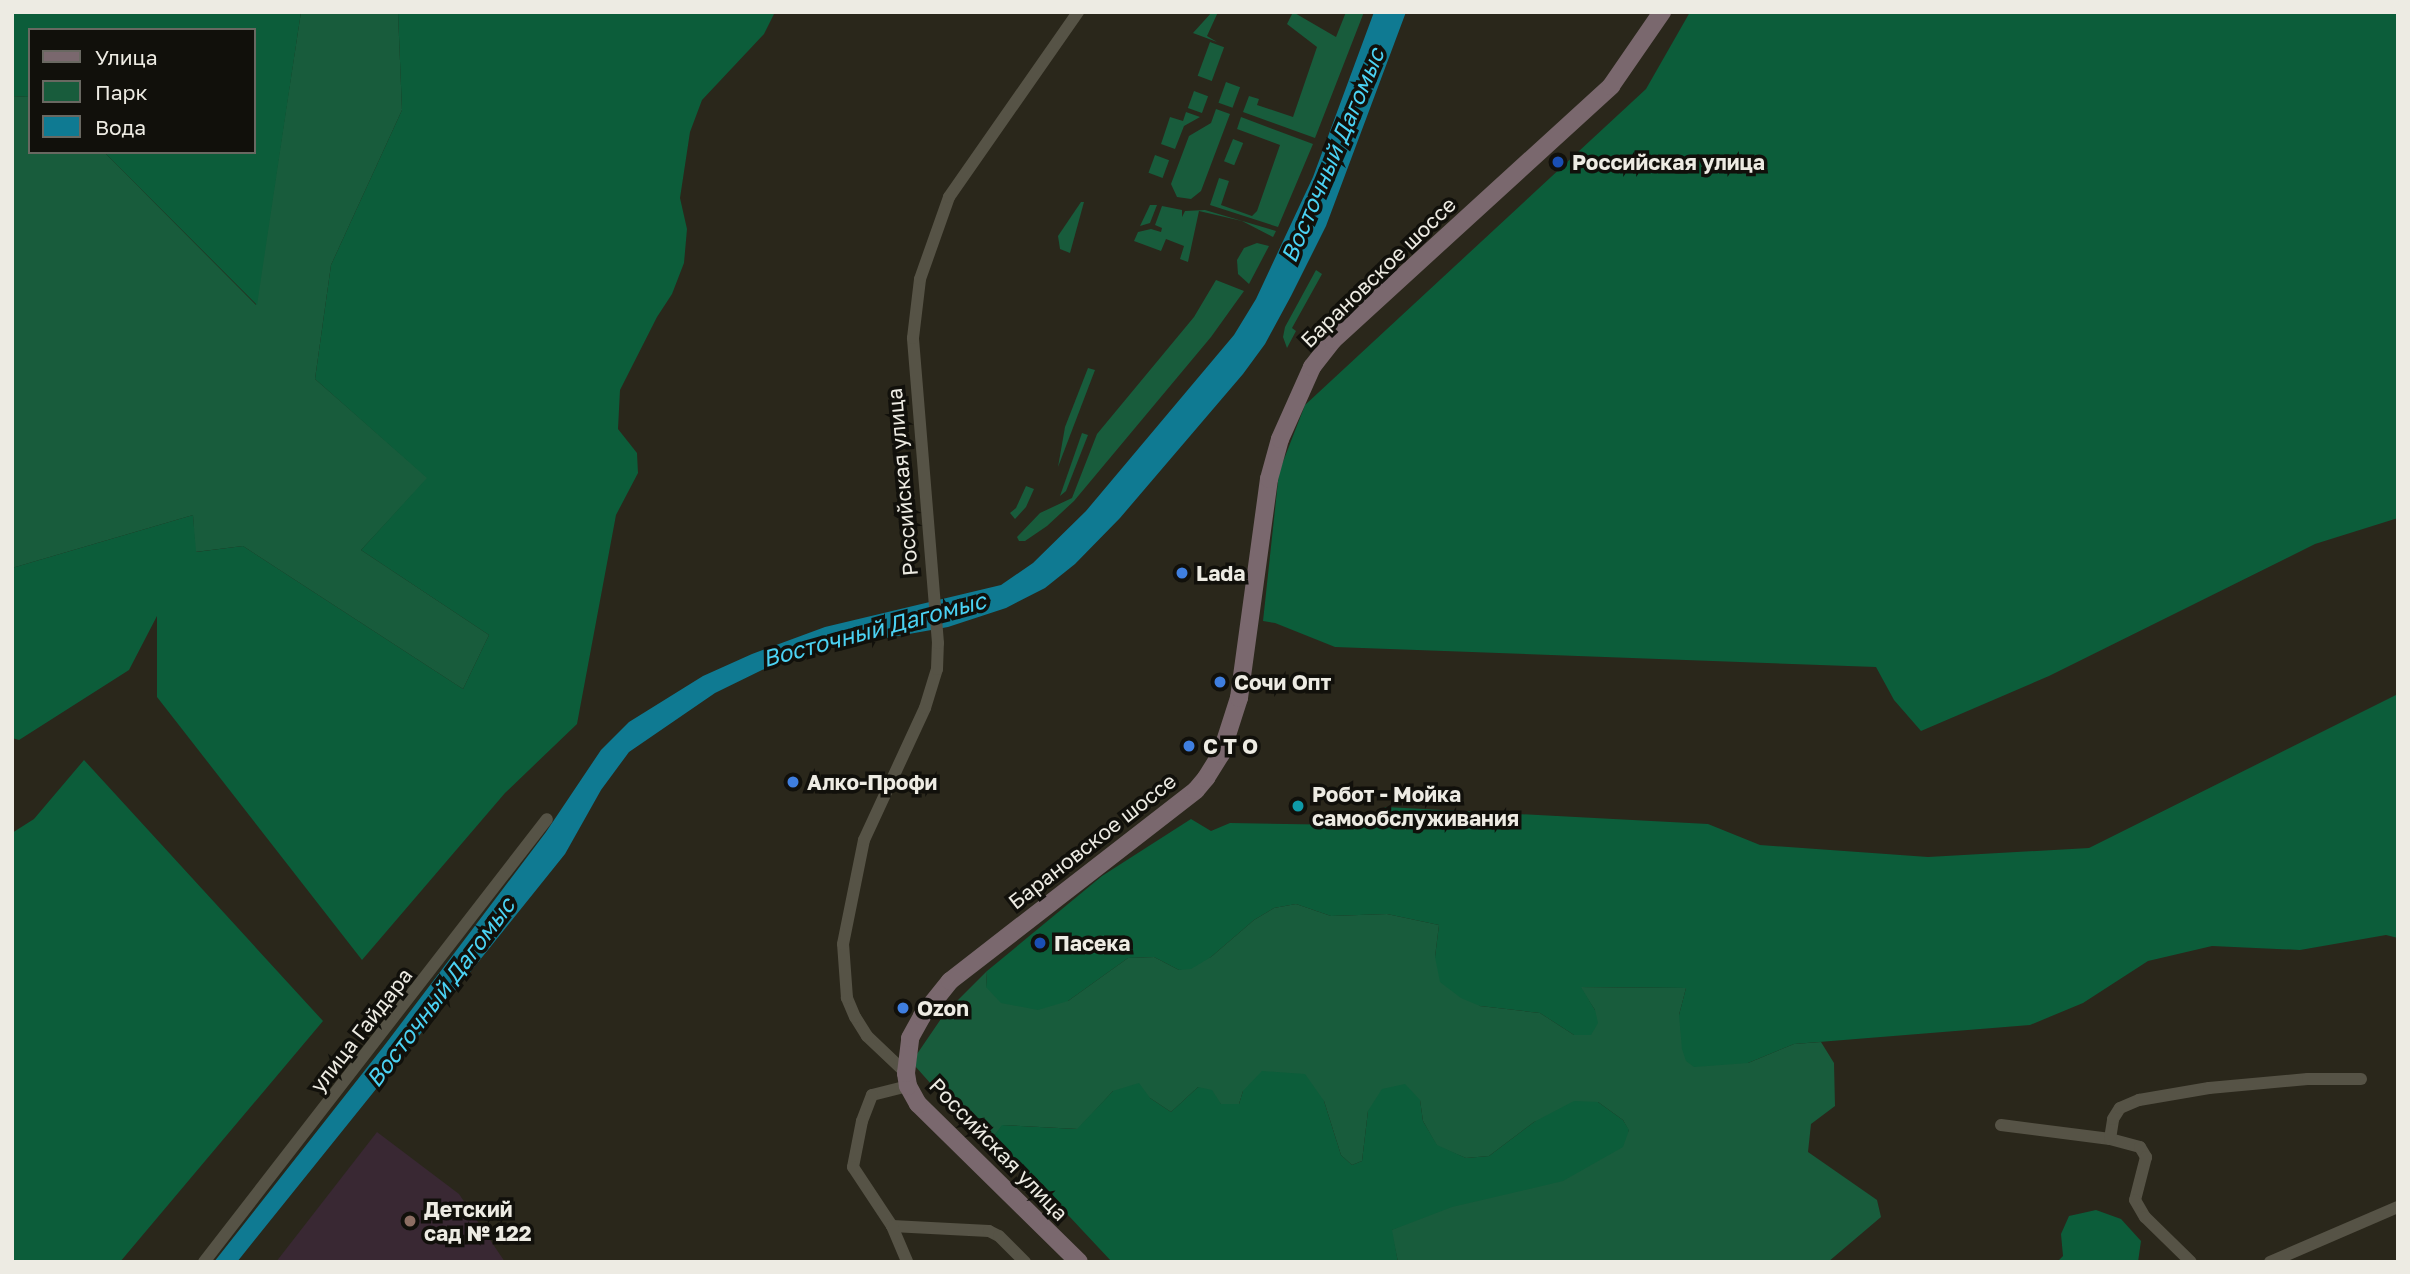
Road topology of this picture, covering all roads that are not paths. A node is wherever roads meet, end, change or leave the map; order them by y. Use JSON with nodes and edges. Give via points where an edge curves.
{"nodes":[{"id":1,"x":1078,"y":12,"type":"edge"},
{"id":2,"x":1662,"y":12,"type":"edge"},
{"id":3,"x":547,"y":819,"type":"dead end"},
{"id":4,"x":2361,"y":1079,"type":"dead end"},
{"id":5,"x":907,"y":1080,"type":"junction"},
{"id":6,"x":2001,"y":1125,"type":"dead end"},
{"id":7,"x":2110,"y":1139,"type":"junction"},
{"id":8,"x":2398,"y":1208,"type":"edge"},
{"id":9,"x":892,"y":1226,"type":"junction"},
{"id":10,"x":204,"y":1262,"type":"edge"},
{"id":11,"x":907,"y":1262,"type":"edge"},
{"id":12,"x":1025,"y":1262,"type":"edge"},
{"id":13,"x":1079,"y":1262,"type":"edge"},
{"id":14,"x":2191,"y":1262,"type":"edge"},
{"id":15,"x":2270,"y":1262,"type":"edge"}],
"edges":[{"from":1,"to":5,"type":"street","name":"Российская улица","via":[[949,197],[920,279],[914,338],[937,669],[925,708],[864,840],[843,943],[847,998],[855,1017]]},
{"from":2,"to":5,"type":"main road","name":"Барановское шоссе","via":[[1611,86],[1333,340],[1312,366],[1289,413],[1269,480],[1239,698],[1215,765],[1196,790],[950,982],[910,1038]]},
{"from":3,"to":10,"type":"street","name":"улица Гайдара"},
{"from":4,"to":7,"type":"street","via":[[2209,1088],[2139,1100],[2120,1108]]},
{"from":5,"to":9,"type":"street","via":[[872,1096],[853,1167]]},
{"from":5,"to":13,"type":"main road","name":"Российская улица","via":[[918,1104]]},
{"from":6,"to":7,"type":"street"},
{"from":7,"to":14,"type":"street","via":[[2145,1152],[2136,1200],[2145,1217]]},
{"from":8,"to":15,"type":"street"},
{"from":9,"to":11,"type":"street"},
{"from":9,"to":12,"type":"street","via":[[989,1231]]}]}
